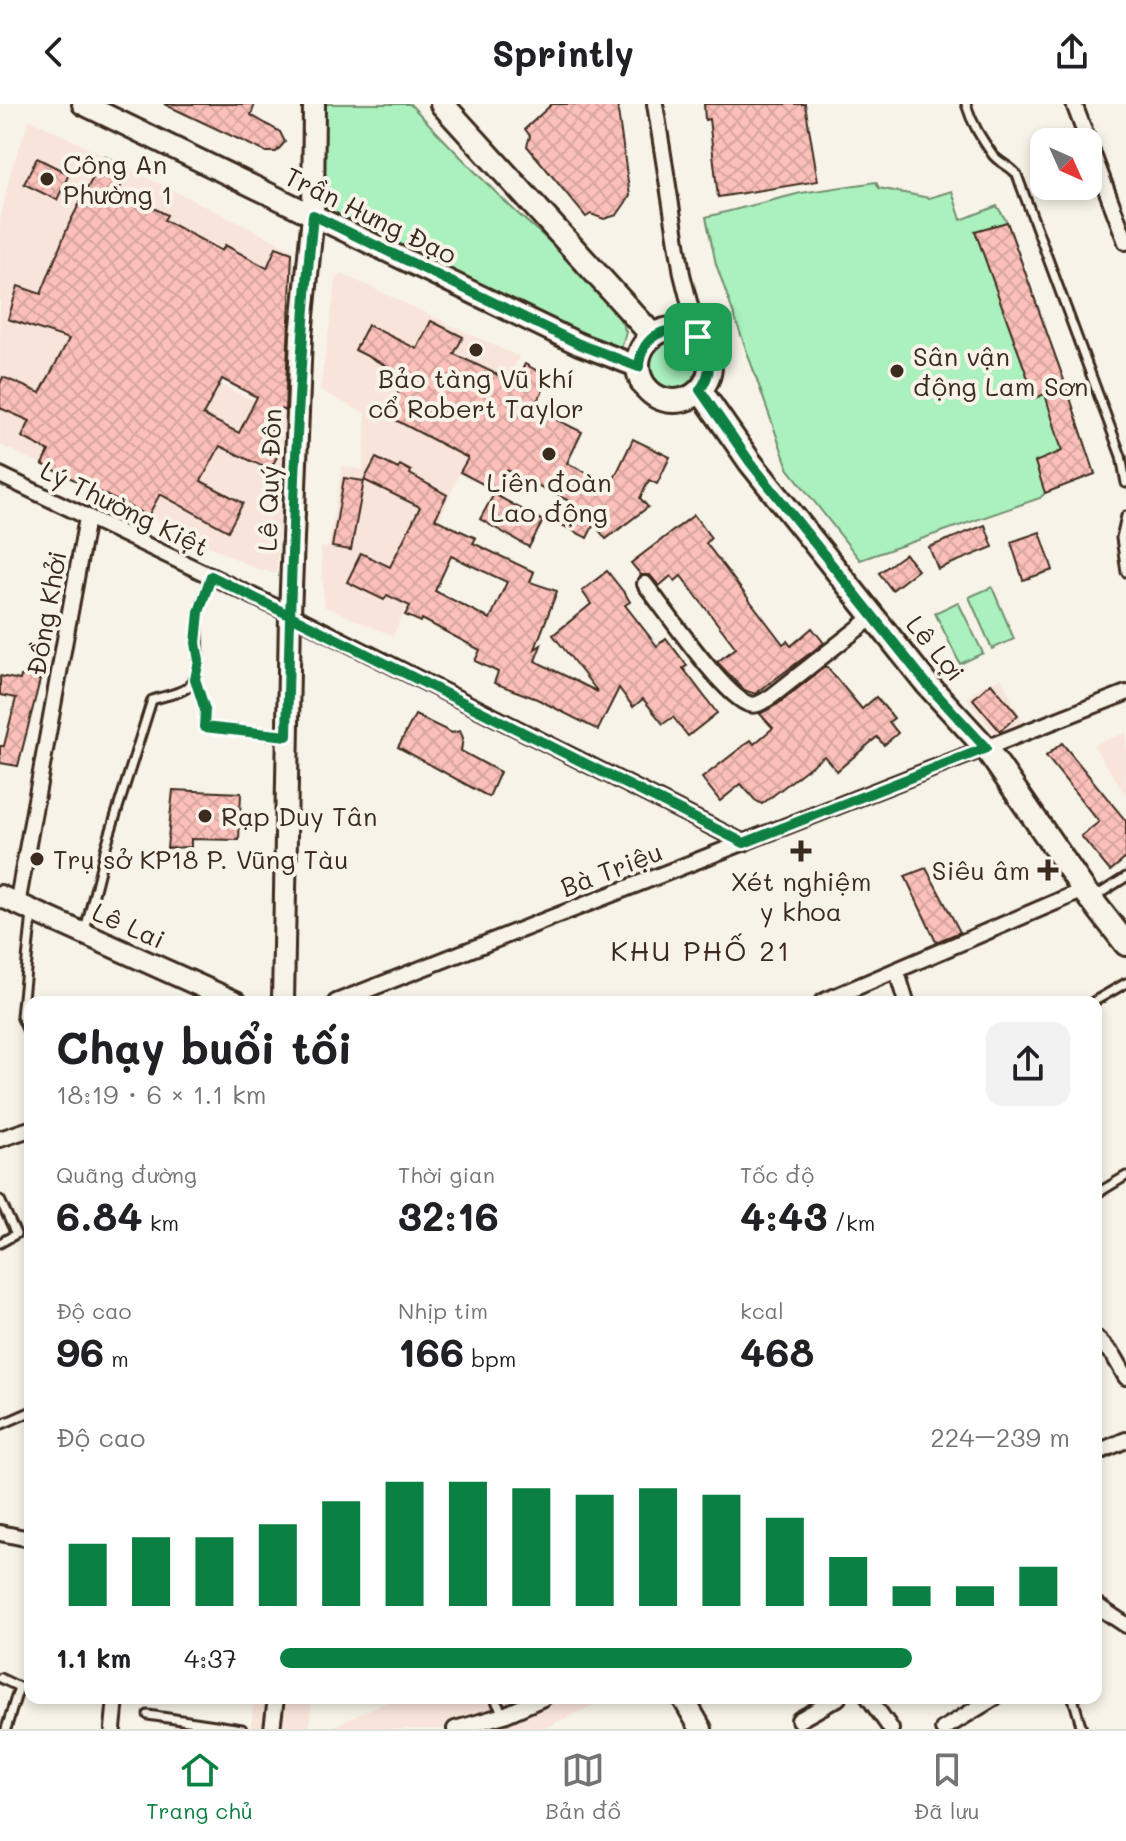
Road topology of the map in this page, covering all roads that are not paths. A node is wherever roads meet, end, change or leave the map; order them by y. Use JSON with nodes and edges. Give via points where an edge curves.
{"nodes":[{"id":1,"x":83,"y":104,"type":"edge"},
{"id":2,"x":314,"y":104,"type":"edge"},
{"id":3,"x":442,"y":104,"type":"edge"},
{"id":4,"x":655,"y":104,"type":"edge"},
{"id":5,"x":966,"y":104,"type":"edge"},
{"id":6,"x":1074,"y":104,"type":"edge"},
{"id":7,"x":313,"y":215,"type":"junction"},
{"id":8,"x":1126,"y":242,"type":"edge"},
{"id":9,"x":653,"y":336,"type":"junction"},
{"id":10,"x":698,"y":337,"type":"junction"},
{"id":11,"x":639,"y":367,"type":"junction"},
{"id":12,"x":700,"y":390,"type":"junction"},
{"id":13,"x":1126,"y":434,"type":"edge"},
{"id":14,"x":1115,"y":438,"type":"junction"},
{"id":15,"x":0,"y":475,"type":"edge"},
{"id":16,"x":1126,"y":483,"type":"edge"},
{"id":17,"x":1126,"y":516,"type":"edge"},
{"id":18,"x":87,"y":518,"type":"junction"},
{"id":19,"x":1126,"y":572,"type":"edge"},
{"id":20,"x":211,"y":576,"type":"junction"},
{"id":21,"x":645,"y":584,"type":"dead end"},
{"id":22,"x":290,"y":614,"type":"junction"},
{"id":23,"x":874,"y":616,"type":"junction"},
{"id":24,"x":195,"y":679,"type":"junction"},
{"id":25,"x":1126,"y":693,"type":"edge"},
{"id":26,"x":287,"y":736,"type":"junction"},
{"id":27,"x":986,"y":748,"type":"junction"},
{"id":28,"x":744,"y":843,"type":"junction"},
{"id":29,"x":1126,"y":877,"type":"edge"},
{"id":30,"x":1088,"y":895,"type":"junction"},
{"id":31,"x":16,"y":904,"type":"edge"},
{"id":32,"x":84,"y":932,"type":"junction"},
{"id":33,"x":1126,"y":944,"type":"edge"},
{"id":34,"x":897,"y":972,"type":"junction"},
{"id":35,"x":1126,"y":983,"type":"edge"},
{"id":36,"x":223,"y":996,"type":"edge"},
{"id":37,"x":283,"y":996,"type":"edge"},
{"id":38,"x":351,"y":996,"type":"edge"},
{"id":39,"x":837,"y":996,"type":"edge"},
{"id":40,"x":904,"y":996,"type":"edge"},
{"id":41,"x":1102,"y":997,"type":"edge"},
{"id":42,"x":24,"y":1023,"type":"edge"},
{"id":43,"x":24,"y":1131,"type":"edge"},
{"id":44,"x":0,"y":1139,"type":"edge"},
{"id":45,"x":1126,"y":1176,"type":"edge"},
{"id":46,"x":1102,"y":1190,"type":"edge"},
{"id":47,"x":0,"y":1200,"type":"edge"},
{"id":48,"x":0,"y":1243,"type":"edge"},
{"id":49,"x":1102,"y":1344,"type":"edge"},
{"id":50,"x":1126,"y":1377,"type":"edge"},
{"id":51,"x":24,"y":1415,"type":"edge"},
{"id":52,"x":0,"y":1425,"type":"edge"},
{"id":53,"x":1126,"y":1440,"type":"edge"},
{"id":54,"x":1102,"y":1450,"type":"edge"},
{"id":55,"x":0,"y":1533,"type":"edge"},
{"id":56,"x":24,"y":1538,"type":"edge"},
{"id":57,"x":1102,"y":1609,"type":"edge"},
{"id":58,"x":1126,"y":1625,"type":"edge"},
{"id":59,"x":0,"y":1678,"type":"edge"},
{"id":60,"x":115,"y":1704,"type":"edge"},
{"id":61,"x":275,"y":1704,"type":"edge"},
{"id":62,"x":498,"y":1704,"type":"edge"},
{"id":63,"x":529,"y":1704,"type":"edge"},
{"id":64,"x":686,"y":1704,"type":"edge"},
{"id":65,"x":827,"y":1704,"type":"edge"},
{"id":66,"x":873,"y":1704,"type":"edge"},
{"id":67,"x":984,"y":1704,"type":"edge"},
{"id":68,"x":1075,"y":1704,"type":"edge"},
{"id":69,"x":148,"y":1715,"type":"dead end"},
{"id":70,"x":504,"y":1715,"type":"junction"},
{"id":71,"x":799,"y":1720,"type":"dead end"},
{"id":72,"x":6,"y":1729,"type":"edge"},
{"id":73,"x":113,"y":1729,"type":"edge"},
{"id":74,"x":242,"y":1729,"type":"edge"},
{"id":75,"x":272,"y":1729,"type":"edge"},
{"id":76,"x":455,"y":1729,"type":"edge"},
{"id":77,"x":511,"y":1729,"type":"edge"},
{"id":78,"x":701,"y":1729,"type":"edge"},
{"id":79,"x":891,"y":1729,"type":"edge"},
{"id":80,"x":943,"y":1729,"type":"edge"},
{"id":81,"x":1082,"y":1729,"type":"edge"}],
"edges":[{"from":1,"to":7,"type":"street","name":"Trần Hưng Đạo"},
{"from":2,"to":7,"type":"street","name":"Lê Quý Đôn"},
{"from":3,"to":9,"type":"main road"},
{"from":4,"to":10,"type":"street","via":[[682,274]]},
{"from":5,"to":14,"type":"lane","via":[[993,155],[1017,175]]},
{"from":6,"to":8,"type":"street"},
{"from":7,"to":11,"type":"street","name":"Trần Hưng Đạo","via":[[579,344]]},
{"from":7,"to":22,"type":"street","name":"Lê Quý Đôn","via":[[301,336]]},
{"from":9,"to":10,"type":"main road","via":[[676,328]]},
{"from":9,"to":11,"type":"main road","via":[[640,355]]},
{"from":10,"to":12,"type":"main road","via":[[710,357]]},
{"from":11,"to":12,"type":"main road","via":[[641,379],[656,396],[679,400]]},
{"from":12,"to":23,"type":"main road","name":"Lê Lợi","via":[[750,462]]},
{"from":13,"to":14,"type":"lane"},
{"from":14,"to":16,"type":"lane"},
{"from":15,"to":18,"type":"street","name":"Lý Thường Kiệt"},
{"from":17,"to":19,"type":"lane","via":[[1121,538]]},
{"from":18,"to":20,"type":"street","name":"Lý Thường Kiệt"},
{"from":18,"to":31,"type":"street","name":"Đồng Khởi"},
{"from":20,"to":22,"type":"street","name":"Lý Thường Kiệt"},
{"from":20,"to":24,"type":"lane","via":[[199,612]]},
{"from":21,"to":23,"type":"street","via":[[728,688],[754,705]]},
{"from":22,"to":26,"type":"street","name":"Lê Quý Đôn"},
{"from":22,"to":28,"type":"street","name":"Lý Thường Kiệt"},
{"from":23,"to":27,"type":"main road","name":"Lê Lợi"},
{"from":24,"to":26,"type":"lane","via":[[205,710],[204,727]]},
{"from":24,"to":32,"type":"lane","via":[[185,690],[152,700]]},
{"from":25,"to":27,"type":"street","name":"Bà Triệu"},
{"from":26,"to":37,"type":"street","name":"Lê Quý Đôn"},
{"from":27,"to":28,"type":"street","name":"Bà Triệu"},
{"from":27,"to":30,"type":"main road","name":"Lê Lợi"},
{"from":28,"to":38,"type":"street","name":"Bà Triệu"},
{"from":29,"to":30,"type":"lane"},
{"from":30,"to":33,"type":"main road","name":"Lê Lợi"},
{"from":30,"to":34,"type":"street"},
{"from":31,"to":32,"type":"street","name":"Lê Lai"},
{"from":31,"to":42,"type":"lane"},
{"from":32,"to":36,"type":"street","name":"Lê Lai"},
{"from":34,"to":39,"type":"street"},
{"from":34,"to":40,"type":"street"},
{"from":35,"to":41,"type":"lane"},
{"from":43,"to":44,"type":"street"},
{"from":45,"to":46,"type":"lane"},
{"from":47,"to":48,"type":"lane","via":[[16,1234]]},
{"from":49,"to":50,"type":"street"},
{"from":51,"to":52,"type":"lane"},
{"from":53,"to":54,"type":"street"},
{"from":55,"to":56,"type":"street"},
{"from":57,"to":58,"type":"street"},
{"from":59,"to":72,"type":"lane","via":[[19,1687]]},
{"from":60,"to":73,"type":"street"},
{"from":61,"to":75,"type":"street"},
{"from":62,"to":70,"type":"lane"},
{"from":63,"to":70,"type":"street"},
{"from":64,"to":78,"type":"street"},
{"from":65,"to":71,"type":"street"},
{"from":66,"to":79,"type":"street"},
{"from":67,"to":80,"type":"street"},
{"from":68,"to":81,"type":"lane"},
{"from":69,"to":74,"type":"lane"},
{"from":70,"to":76,"type":"street"},
{"from":70,"to":77,"type":"street"}]}
